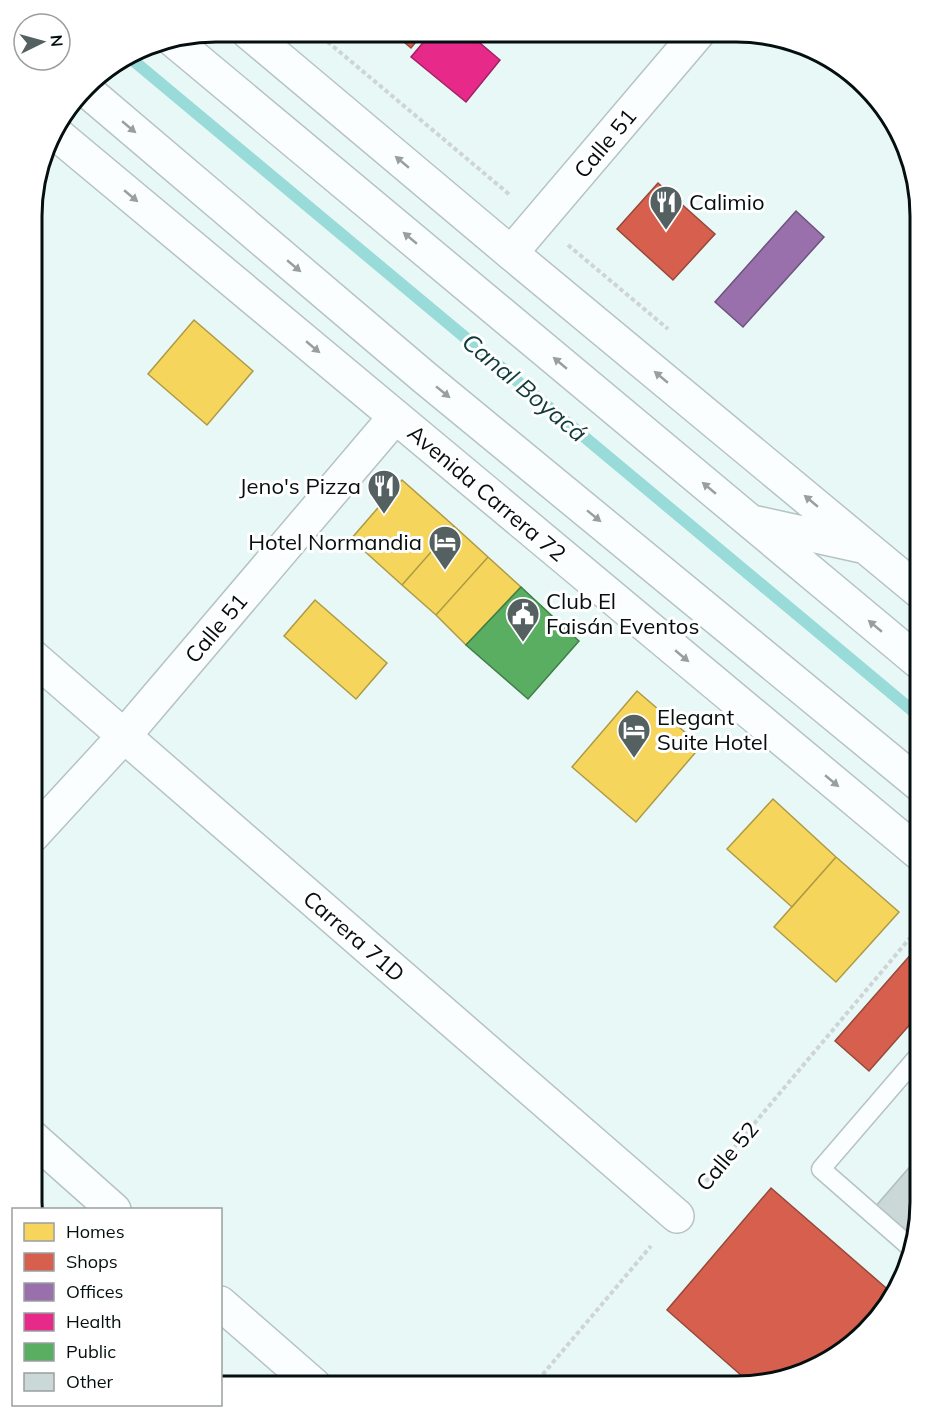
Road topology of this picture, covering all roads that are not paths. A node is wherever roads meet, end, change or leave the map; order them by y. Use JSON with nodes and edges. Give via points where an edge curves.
{"nodes":[{"id":1,"x":260,"y":42,"type":"edge"},
{"id":2,"x":690,"y":42,"type":"edge"},
{"id":3,"x":180,"y":46,"type":"edge"},
{"id":4,"x":91,"y":95,"type":"edge"},
{"id":5,"x":61,"y":137,"type":"edge"},
{"id":6,"x":244,"y":224,"type":"junction"},
{"id":7,"x":511,"y":253,"type":"junction"},
{"id":8,"x":277,"y":317,"type":"junction"},
{"id":9,"x":395,"y":417,"type":"junction"},
{"id":10,"x":750,"y":521,"type":"junction"},
{"id":11,"x":866,"y":547,"type":"junction"},
{"id":12,"x":910,"y":584,"type":"edge"},
{"id":13,"x":910,"y":655,"type":"edge"},
{"id":14,"x":42,"y":665,"type":"edge"},
{"id":15,"x":124,"y":736,"type":"junction"},
{"id":16,"x":910,"y":777,"type":"edge"},
{"id":17,"x":42,"y":825,"type":"edge"},
{"id":18,"x":910,"y":846,"type":"edge"},
{"id":19,"x":910,"y":1065,"type":"edge"},
{"id":20,"x":42,"y":1146,"type":"edge"},
{"id":21,"x":113,"y":1208,"type":"edge"},
{"id":22,"x":677,"y":1215,"type":"road end"},
{"id":23,"x":905,"y":1243,"type":"edge"},
{"id":24,"x":222,"y":1305,"type":"edge"},
{"id":25,"x":304,"y":1376,"type":"edge"}],
"edges":[{"from":7,"to":1,"type":"main road","one_way":true},
{"from":2,"to":7,"type":"main road","name":"Calle 51"},
{"from":10,"to":3,"type":"main road","one_way":true},
{"from":4,"to":6,"type":"main road","one_way":true},
{"from":5,"to":8,"type":"main road","name":"Avenida Carrera 72","one_way":true},
{"from":6,"to":8,"type":"main road"},
{"from":6,"to":16,"type":"main road","one_way":true},
{"from":11,"to":7,"type":"main road","one_way":true},
{"from":8,"to":9,"type":"main road","name":"Avenida Carrera 72","one_way":true},
{"from":9,"to":15,"type":"main road","name":"Calle 51"},
{"from":9,"to":18,"type":"main road","name":"Avenida Carrera 72","one_way":true},
{"from":10,"to":11,"type":"main road"},
{"from":13,"to":10,"type":"main road","one_way":true},
{"from":11,"to":12,"type":"main road"},
{"from":14,"to":15,"type":"main road","name":"Carrera 71D"},
{"from":15,"to":17,"type":"main road","name":"Calle 51"},
{"from":15,"to":22,"type":"main road","name":"Carrera 71D"},
{"from":19,"to":23,"type":"lane","via":[[821,1169]]},
{"from":20,"to":21,"type":"main road"},
{"from":24,"to":25,"type":"main road"}]}
